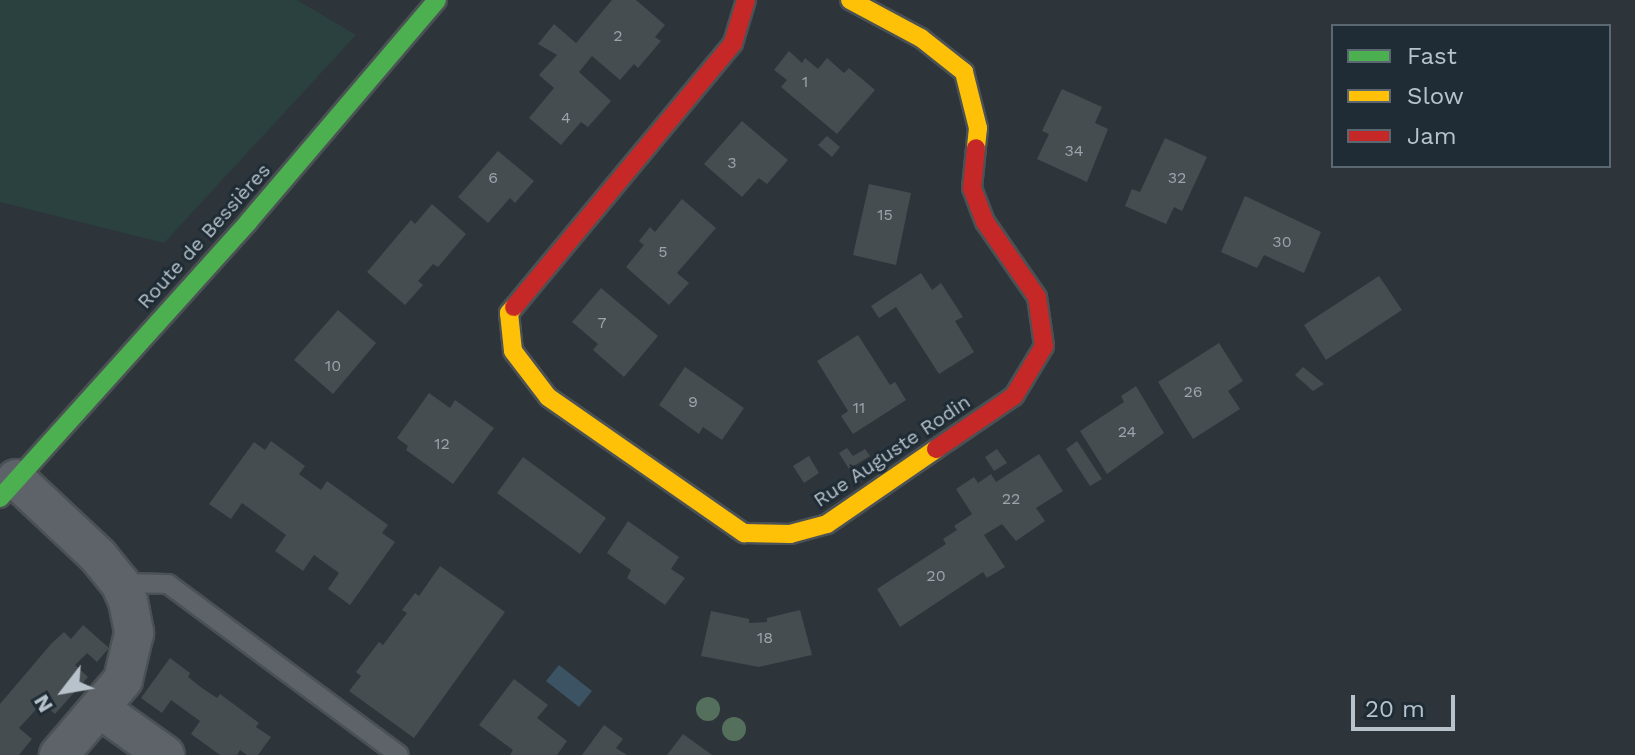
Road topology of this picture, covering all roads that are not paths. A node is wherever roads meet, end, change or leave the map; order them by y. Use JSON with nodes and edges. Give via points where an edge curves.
{"nodes":[{"id":1,"x":437,"y":0,"type":"edge"},
{"id":2,"x":746,"y":0,"type":"edge"},
{"id":3,"x":850,"y":0,"type":"edge"},
{"id":4,"x":8,"y":489,"type":"edge"},
{"id":5,"x":120,"y":583,"type":"junction"},
{"id":6,"x":99,"y":708,"type":"junction"},
{"id":7,"x":59,"y":755,"type":"edge"},
{"id":8,"x":165,"y":755,"type":"edge"},
{"id":9,"x":399,"y":755,"type":"edge"}],
"edges":[{"from":1,"to":4,"type":"street","name":"Route de Bessières","via":[[249,221]]},
{"from":2,"to":3,"type":"street","name":"Rue Auguste Rodin","via":[[733,43],[509,313],[513,351],[548,397],[744,533],[759,534],[790,534],[827,524],[1014,396],[1044,346],[1037,297],[985,222],[972,188],[978,128],[964,72],[921,38]]},
{"from":4,"to":5,"type":"street","via":[[98,556]]},
{"from":5,"to":6,"type":"street","via":[[134,633],[123,680]]},
{"from":5,"to":9,"type":"lane","via":[[168,584]]},
{"from":6,"to":7,"type":"street"},
{"from":6,"to":8,"type":"street"}]}
